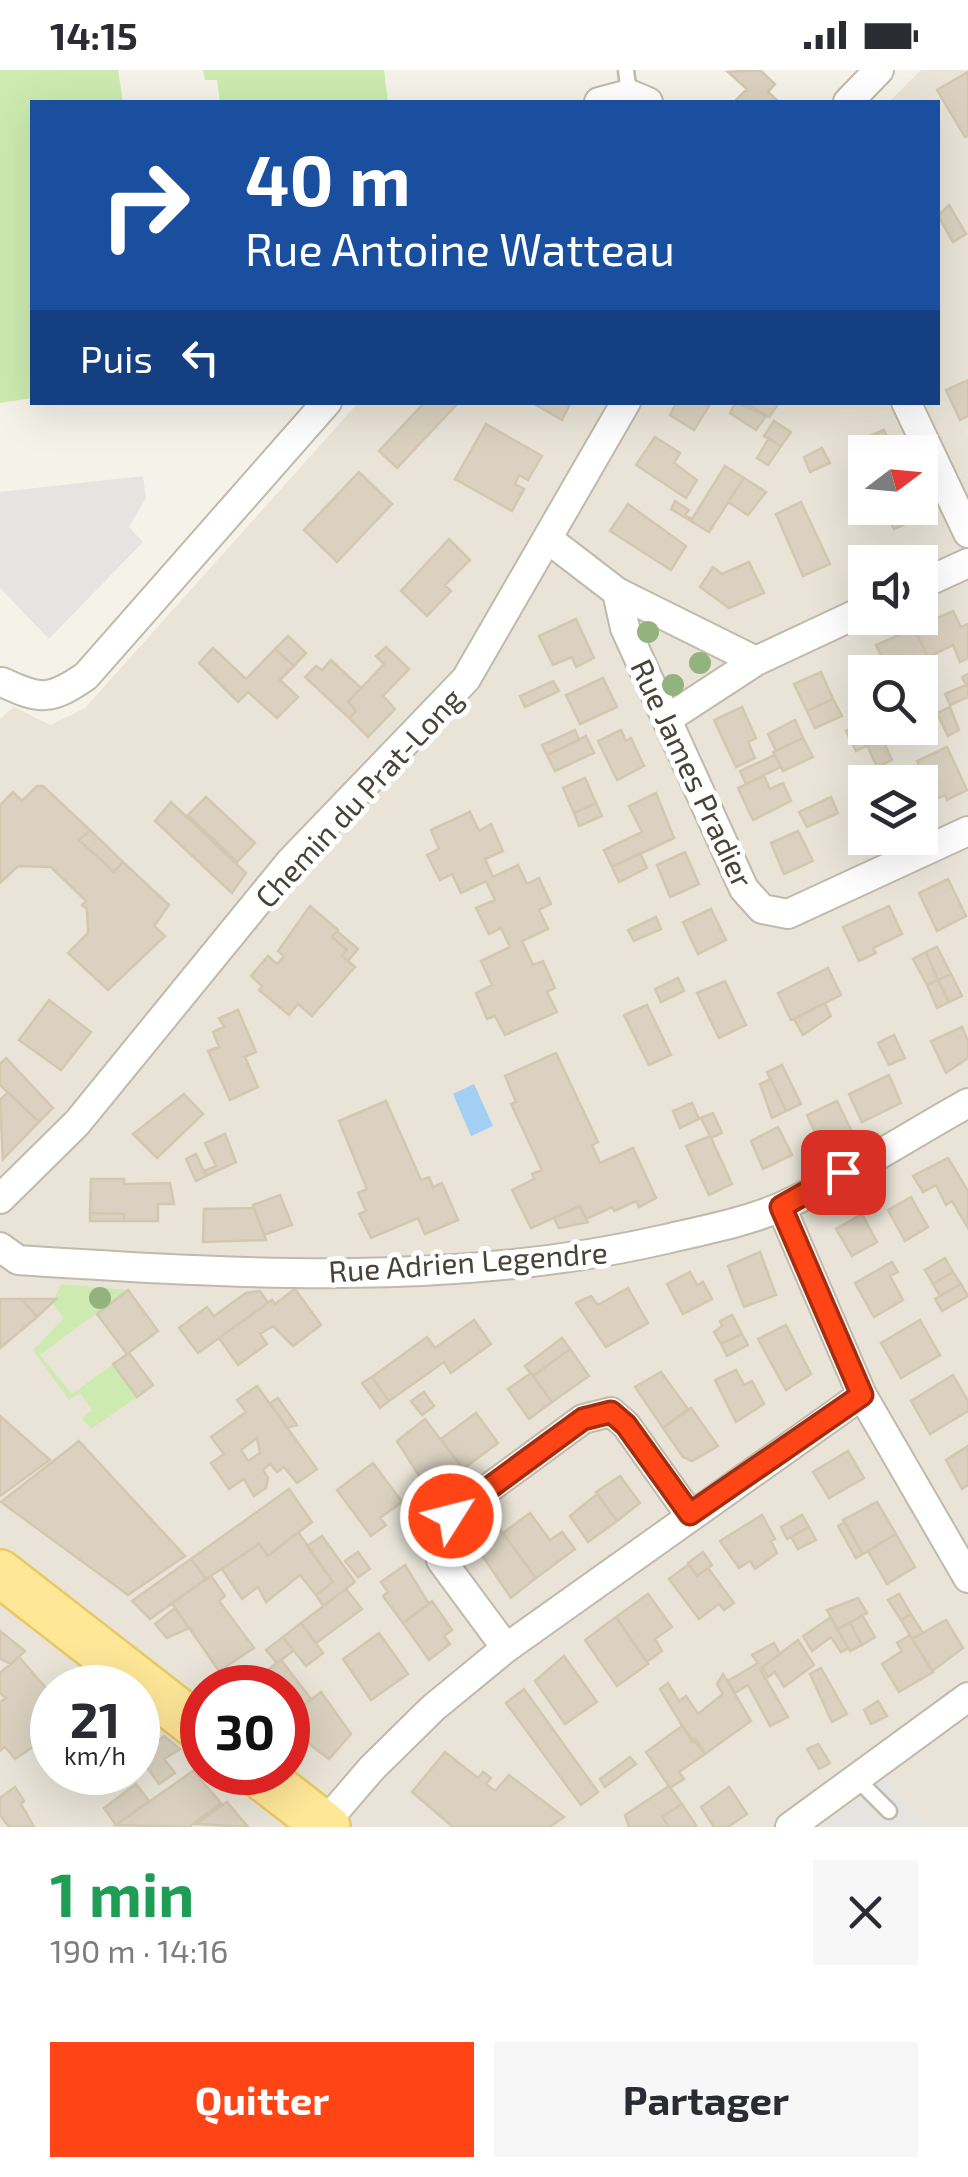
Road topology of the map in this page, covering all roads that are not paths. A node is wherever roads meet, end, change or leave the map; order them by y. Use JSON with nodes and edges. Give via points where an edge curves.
{"nodes":[{"id":1,"x":879,"y":70,"type":"edge"},
{"id":2,"x":634,"y":89,"type":"edge"},
{"id":3,"x":604,"y":100,"type":"edge"},
{"id":4,"x":850,"y":100,"type":"edge"},
{"id":5,"x":324,"y":405,"type":"edge"},
{"id":6,"x":624,"y":405,"type":"edge"},
{"id":7,"x":907,"y":405,"type":"edge"},
{"id":8,"x":968,"y":533,"type":"edge"},
{"id":9,"x":548,"y":539,"type":"junction"},
{"id":10,"x":968,"y":562,"type":"edge"},
{"id":11,"x":938,"y":576,"type":"edge"},
{"id":12,"x":617,"y":592,"type":"junction"},
{"id":13,"x":848,"y":618,"type":"edge"},
{"id":14,"x":756,"y":661,"type":"junction"},
{"id":15,"x":1,"y":682,"type":"edge"},
{"id":16,"x":666,"y":719,"type":"junction"},
{"id":17,"x":968,"y":831,"type":"edge"},
{"id":18,"x":968,"y":1103,"type":"edge"},
{"id":19,"x":0,"y":1199,"type":"edge"},
{"id":20,"x":781,"y":1207,"type":"junction"},
{"id":21,"x":0,"y":1247,"type":"edge"},
{"id":22,"x":862,"y":1395,"type":"junction"},
{"id":23,"x":690,"y":1514,"type":"junction"},
{"id":24,"x":0,"y":1573,"type":"edge"},
{"id":25,"x":968,"y":1578,"type":"edge"},
{"id":26,"x":506,"y":1648,"type":"junction"},
{"id":27,"x":968,"y":1696,"type":"edge"},
{"id":28,"x":180,"y":1713,"type":"edge"},
{"id":29,"x":857,"y":1779,"type":"junction"},
{"id":30,"x":285,"y":1795,"type":"edge"},
{"id":31,"x":890,"y":1811,"type":"dead end"},
{"id":32,"x":325,"y":1826,"type":"edge"},
{"id":33,"x":790,"y":1827,"type":"edge"}],
"edges":[{"from":1,"to":4,"type":"street"},
{"from":2,"to":3,"type":"street"},
{"from":5,"to":15,"type":"street","via":[[86,676],[60,694],[34,697]]},
{"from":6,"to":9,"type":"street","name":"Chemin du Prat-Long"},
{"from":7,"to":8,"type":"street"},
{"from":9,"to":12,"type":"street","name":"Rue James Pradier"},
{"from":9,"to":19,"type":"street","name":"Chemin du Prat-Long","via":[[457,691],[290,862],[78,1124]]},
{"from":10,"to":11,"type":"street"},
{"from":12,"to":14,"type":"street","name":"Rue James Pradier"},
{"from":12,"to":16,"type":"street","name":"Rue James Pradier","via":[[625,628]]},
{"from":13,"to":14,"type":"street"},
{"from":14,"to":16,"type":"street"},
{"from":16,"to":17,"type":"street","name":"Rue James Pradier","via":[[744,889],[762,909],[788,914]]},
{"from":18,"to":20,"type":"street","name":"Rue Adrien Legendre"},
{"from":20,"to":21,"type":"street","name":"Rue Adrien Legendre","via":[[609,1252],[514,1264],[334,1273],[184,1271],[18,1260]]},
{"from":20,"to":22,"type":"street"},
{"from":22,"to":23,"type":"street"},
{"from":22,"to":25,"type":"street"},
{"from":23,"to":26,"type":"street"},
{"from":23,"to":26,"type":"street","via":[[626,1425],[611,1412],[583,1419],[451,1516],[437,1535],[442,1560]]},
{"from":24,"to":28,"type":"main road"},
{"from":26,"to":32,"type":"street","via":[[433,1708]]},
{"from":27,"to":29,"type":"street"},
{"from":29,"to":31,"type":"lane"},
{"from":29,"to":33,"type":"street"},
{"from":30,"to":32,"type":"main road"}]}
